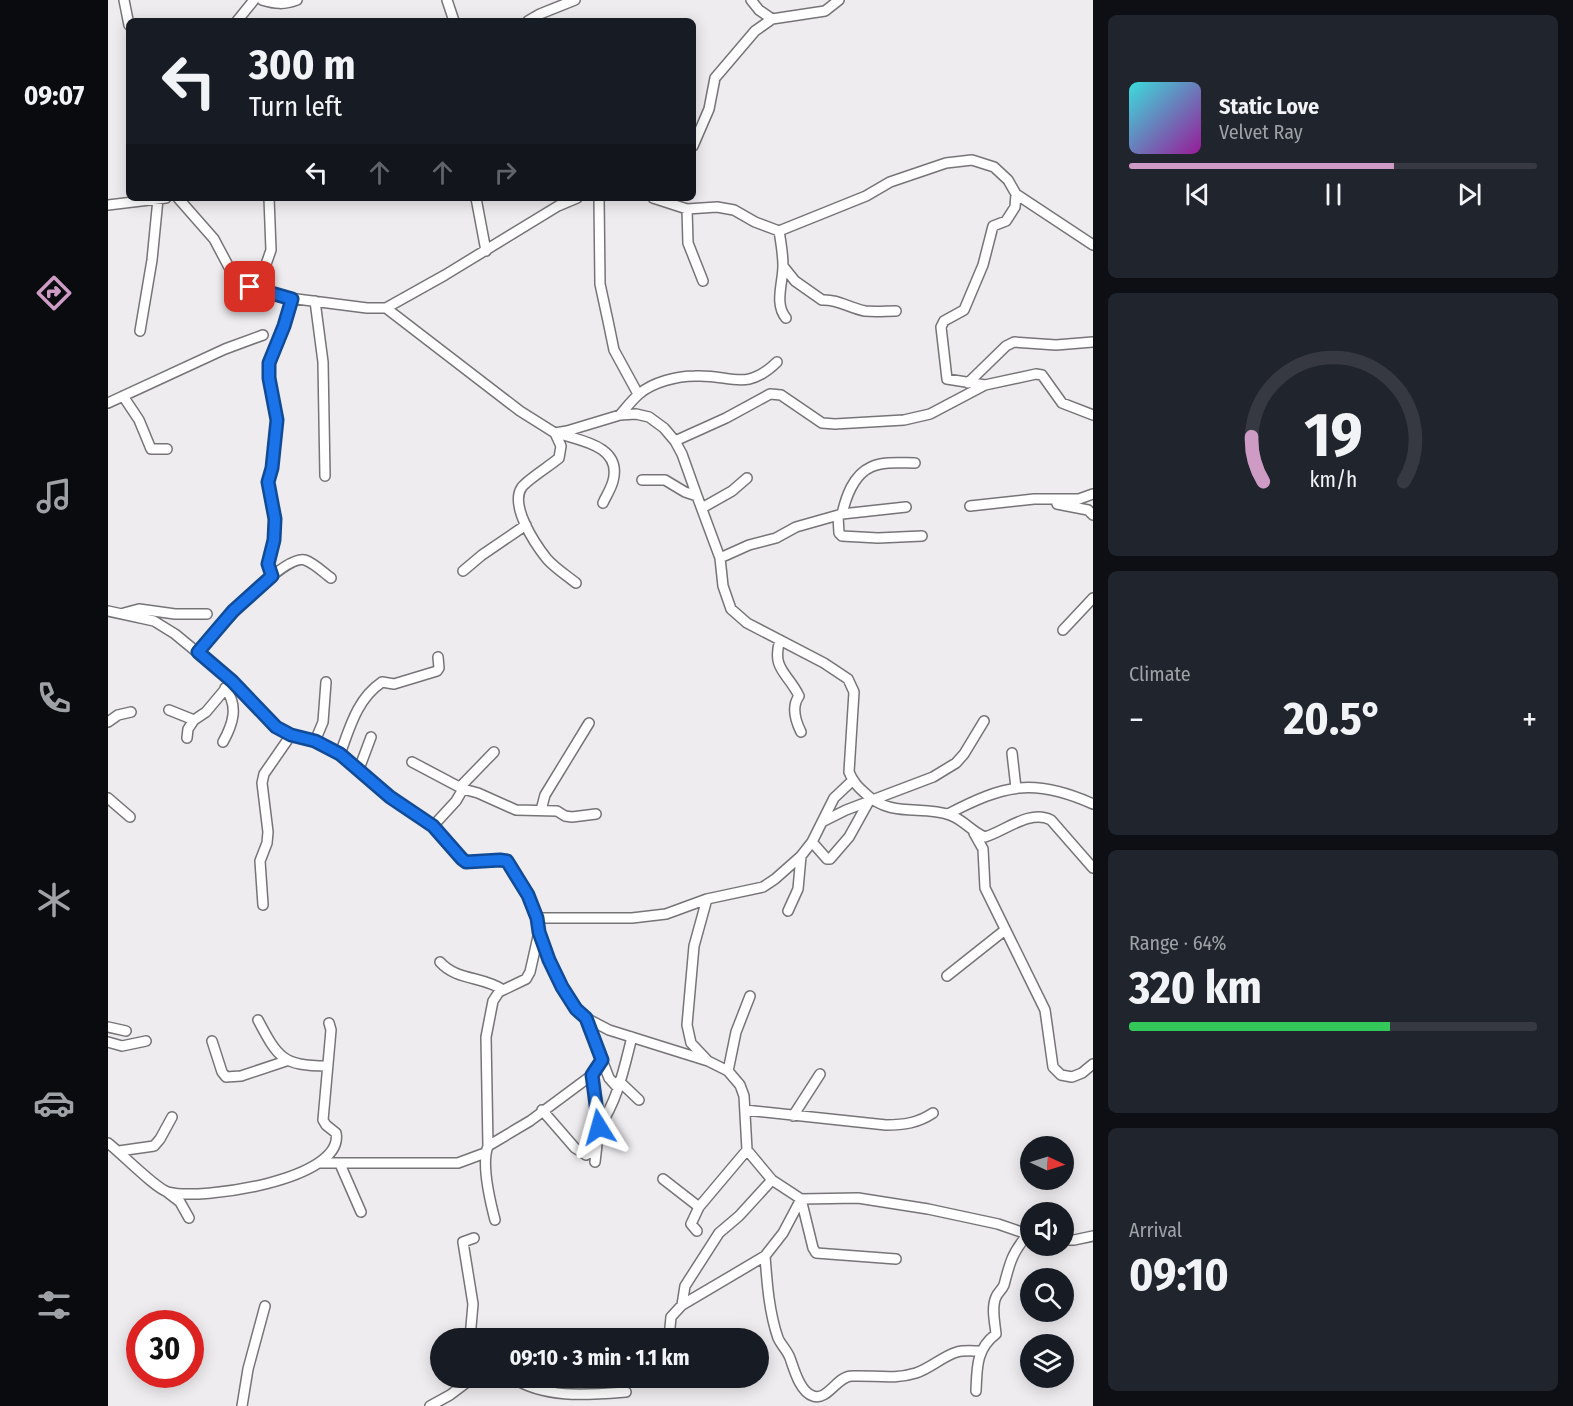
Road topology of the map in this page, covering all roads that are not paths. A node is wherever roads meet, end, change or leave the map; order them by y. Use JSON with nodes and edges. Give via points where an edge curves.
{"nodes":[{"id":1,"x":124,"y":0,"type":"edge"},
{"id":2,"x":254,"y":0,"type":"edge"},
{"id":3,"x":262,"y":0,"type":"edge"},
{"id":4,"x":297,"y":0,"type":"edge"},
{"id":5,"x":447,"y":0,"type":"edge"},
{"id":6,"x":575,"y":0,"type":"edge"},
{"id":7,"x":751,"y":0,"type":"edge"},
{"id":8,"x":839,"y":0,"type":"edge"},
{"id":9,"x":128,"y":18,"type":"edge"},
{"id":10,"x":239,"y":18,"type":"edge"},
{"id":11,"x":453,"y":18,"type":"edge"},
{"id":12,"x":533,"y":18,"type":"edge"},
{"id":13,"x":772,"y":19,"type":"junction"},
{"id":14,"x":696,"y":139,"type":"edge"},
{"id":15,"x":1016,"y":194,"type":"junction"},
{"id":16,"x":144,"y":201,"type":"edge"},
{"id":17,"x":162,"y":201,"type":"edge"},
{"id":18,"x":181,"y":201,"type":"edge"},
{"id":19,"x":269,"y":201,"type":"edge"},
{"id":20,"x":477,"y":201,"type":"edge"},
{"id":21,"x":570,"y":201,"type":"edge"},
{"id":22,"x":599,"y":201,"type":"edge"},
{"id":23,"x":662,"y":201,"type":"edge"},
{"id":24,"x":108,"y":205,"type":"edge"},
{"id":25,"x":687,"y":209,"type":"junction"},
{"id":26,"x":780,"y":231,"type":"junction"},
{"id":27,"x":1093,"y":245,"type":"edge"},
{"id":28,"x":486,"y":251,"type":"junction"},
{"id":29,"x":783,"y":266,"type":"junction"},
{"id":30,"x":703,"y":281,"type":"dead end"},
{"id":31,"x":257,"y":290,"type":"junction"},
{"id":32,"x":292,"y":299,"type":"junction"},
{"id":33,"x":315,"y":301,"type":"junction"},
{"id":34,"x":386,"y":308,"type":"junction"},
{"id":35,"x":896,"y":311,"type":"dead end"},
{"id":36,"x":786,"y":318,"type":"dead end"},
{"id":37,"x":140,"y":331,"type":"dead end"},
{"id":38,"x":263,"y":335,"type":"dead end"},
{"id":39,"x":1093,"y":342,"type":"edge"},
{"id":40,"x":777,"y":362,"type":"dead end"},
{"id":41,"x":968,"y":383,"type":"junction"},
{"id":42,"x":985,"y":385,"type":"junction"},
{"id":43,"x":639,"y":394,"type":"junction"},
{"id":44,"x":123,"y":396,"type":"junction"},
{"id":45,"x":108,"y":403,"type":"edge"},
{"id":46,"x":620,"y":415,"type":"junction"},
{"id":47,"x":1093,"y":415,"type":"edge"},
{"id":48,"x":555,"y":433,"type":"junction"},
{"id":49,"x":675,"y":441,"type":"junction"},
{"id":50,"x":167,"y":449,"type":"dead end"},
{"id":51,"x":915,"y":463,"type":"dead end"},
{"id":52,"x":325,"y":476,"type":"dead end"},
{"id":53,"x":747,"y":478,"type":"dead end"},
{"id":54,"x":642,"y":480,"type":"dead end"},
{"id":55,"x":1093,"y":494,"type":"edge"},
{"id":56,"x":697,"y":496,"type":"junction"},
{"id":57,"x":1034,"y":500,"type":"junction"},
{"id":58,"x":603,"y":503,"type":"dead end"},
{"id":59,"x":970,"y":506,"type":"dead end"},
{"id":60,"x":906,"y":507,"type":"dead end"},
{"id":61,"x":702,"y":508,"type":"junction"},
{"id":62,"x":840,"y":515,"type":"junction"},
{"id":63,"x":1093,"y":515,"type":"edge"},
{"id":64,"x":526,"y":525,"type":"junction"},
{"id":65,"x":922,"y":536,"type":"dead end"},
{"id":66,"x":720,"y":558,"type":"junction"},
{"id":67,"x":463,"y":571,"type":"dead end"},
{"id":68,"x":272,"y":576,"type":"junction"},
{"id":69,"x":332,"y":578,"type":"dead end"},
{"id":70,"x":576,"y":583,"type":"dead end"},
{"id":71,"x":1093,"y":598,"type":"edge"},
{"id":72,"x":108,"y":610,"type":"edge"},
{"id":73,"x":123,"y":614,"type":"junction"},
{"id":74,"x":207,"y":614,"type":"dead end"},
{"id":75,"x":1063,"y":630,"type":"dead end"},
{"id":76,"x":780,"y":640,"type":"junction"},
{"id":77,"x":198,"y":652,"type":"junction"},
{"id":78,"x":438,"y":657,"type":"dead end"},
{"id":79,"x":326,"y":682,"type":"dead end"},
{"id":80,"x":229,"y":685,"type":"junction"},
{"id":81,"x":169,"y":710,"type":"dead end"},
{"id":82,"x":131,"y":712,"type":"dead end"},
{"id":83,"x":194,"y":720,"type":"junction"},
{"id":84,"x":984,"y":721,"type":"dead end"},
{"id":85,"x":108,"y":722,"type":"edge"},
{"id":86,"x":589,"y":723,"type":"dead end"},
{"id":87,"x":801,"y":732,"type":"dead end"},
{"id":88,"x":291,"y":735,"type":"junction"},
{"id":89,"x":371,"y":737,"type":"dead end"},
{"id":90,"x":187,"y":738,"type":"dead end"},
{"id":91,"x":315,"y":741,"type":"junction"},
{"id":92,"x":223,"y":742,"type":"dead end"},
{"id":93,"x":494,"y":752,"type":"dead end"},
{"id":94,"x":1012,"y":753,"type":"dead end"},
{"id":95,"x":340,"y":754,"type":"junction"},
{"id":96,"x":412,"y":762,"type":"dead end"},
{"id":97,"x":358,"y":769,"type":"junction"},
{"id":98,"x":852,"y":781,"type":"junction"},
{"id":99,"x":462,"y":788,"type":"junction"},
{"id":100,"x":1016,"y":788,"type":"junction"},
{"id":101,"x":108,"y":798,"type":"edge"},
{"id":102,"x":870,"y":801,"type":"junction"},
{"id":103,"x":1093,"y":804,"type":"edge"},
{"id":104,"x":541,"y":810,"type":"junction"},
{"id":105,"x":596,"y":814,"type":"dead end"},
{"id":106,"x":948,"y":814,"type":"junction"},
{"id":107,"x":130,"y":817,"type":"dead end"},
{"id":108,"x":822,"y":822,"type":"junction"},
{"id":109,"x":433,"y":826,"type":"junction"},
{"id":110,"x":975,"y":833,"type":"junction"},
{"id":111,"x":812,"y":842,"type":"junction"},
{"id":112,"x":801,"y":856,"type":"junction"},
{"id":113,"x":1093,"y":868,"type":"edge"},
{"id":114,"x":707,"y":899,"type":"junction"},
{"id":115,"x":263,"y":905,"type":"dead end"},
{"id":116,"x":788,"y":911,"type":"dead end"},
{"id":117,"x":537,"y":918,"type":"junction"},
{"id":118,"x":1005,"y":930,"type":"junction"},
{"id":119,"x":539,"y":932,"type":"junction"},
{"id":120,"x":440,"y":962,"type":"dead end"},
{"id":121,"x":947,"y":976,"type":"dead end"},
{"id":122,"x":503,"y":990,"type":"junction"},
{"id":123,"x":750,"y":996,"type":"dead end"},
{"id":124,"x":586,"y":1018,"type":"junction"},
{"id":125,"x":258,"y":1020,"type":"dead end"},
{"id":126,"x":329,"y":1023,"type":"dead end"},
{"id":127,"x":108,"y":1027,"type":"edge"},
{"id":128,"x":126,"y":1031,"type":"dead end"},
{"id":129,"x":632,"y":1037,"type":"junction"},
{"id":130,"x":146,"y":1041,"type":"dead end"},
{"id":131,"x":212,"y":1041,"type":"dead end"},
{"id":132,"x":108,"y":1042,"type":"edge"},
{"id":133,"x":602,"y":1060,"type":"junction"},
{"id":134,"x":708,"y":1060,"type":"junction"},
{"id":135,"x":286,"y":1061,"type":"junction"},
{"id":136,"x":1093,"y":1064,"type":"edge"},
{"id":137,"x":327,"y":1066,"type":"junction"},
{"id":138,"x":728,"y":1071,"type":"junction"},
{"id":139,"x":820,"y":1074,"type":"dead end"},
{"id":140,"x":592,"y":1075,"type":"junction"},
{"id":141,"x":618,"y":1084,"type":"junction"},
{"id":142,"x":639,"y":1100,"type":"dead end"},
{"id":143,"x":542,"y":1110,"type":"junction"},
{"id":144,"x":745,"y":1110,"type":"junction"},
{"id":145,"x":933,"y":1113,"type":"dead end"},
{"id":146,"x":793,"y":1116,"type":"junction"},
{"id":147,"x":172,"y":1117,"type":"dead end"},
{"id":148,"x":599,"y":1127,"type":"junction"},
{"id":149,"x":108,"y":1143,"type":"edge"},
{"id":150,"x":596,"y":1149,"type":"junction"},
{"id":151,"x":486,"y":1150,"type":"junction"},
{"id":152,"x":747,"y":1150,"type":"junction"},
{"id":153,"x":119,"y":1151,"type":"junction"},
{"id":154,"x":595,"y":1162,"type":"dead end"},
{"id":155,"x":321,"y":1163,"type":"junction"},
{"id":156,"x":340,"y":1164,"type":"junction"},
{"id":157,"x":663,"y":1179,"type":"dead end"},
{"id":158,"x":772,"y":1180,"type":"junction"},
{"id":159,"x":167,"y":1192,"type":"junction"},
{"id":160,"x":801,"y":1199,"type":"junction"},
{"id":161,"x":699,"y":1207,"type":"junction"},
{"id":162,"x":361,"y":1212,"type":"dead end"},
{"id":163,"x":189,"y":1218,"type":"dead end"},
{"id":164,"x":495,"y":1220,"type":"dead end"},
{"id":165,"x":697,"y":1231,"type":"dead end"},
{"id":166,"x":1020,"y":1231,"type":"edge"},
{"id":167,"x":1093,"y":1236,"type":"edge"},
{"id":168,"x":474,"y":1238,"type":"dead end"},
{"id":169,"x":1074,"y":1240,"type":"edge"},
{"id":170,"x":1020,"y":1244,"type":"edge"},
{"id":171,"x":765,"y":1256,"type":"junction"},
{"id":172,"x":896,"y":1259,"type":"dead end"},
{"id":173,"x":682,"y":1305,"type":"junction"},
{"id":174,"x":265,"y":1306,"type":"dead end"},
{"id":175,"x":471,"y":1328,"type":"edge"},
{"id":176,"x":670,"y":1328,"type":"edge"},
{"id":177,"x":980,"y":1351,"type":"junction"},
{"id":178,"x":460,"y":1388,"type":"edge"},
{"id":179,"x":536,"y":1388,"type":"edge"},
{"id":180,"x":976,"y":1391,"type":"dead end"},
{"id":181,"x":626,"y":1392,"type":"dead end"},
{"id":182,"x":445,"y":1403,"type":"edge"},
{"id":183,"x":242,"y":1406,"type":"edge"},
{"id":184,"x":430,"y":1406,"type":"edge"}],
"edges":[{"from":1,"to":9,"type":"street"},
{"from":2,"to":10,"type":"street"},
{"from":3,"to":4,"type":"street","via":[[275,4]]},
{"from":5,"to":11,"type":"street"},
{"from":6,"to":12,"type":"street"},
{"from":7,"to":13,"type":"street"},
{"from":8,"to":13,"type":"street","via":[[825,11]]},
{"from":13,"to":14,"type":"street","via":[[749,38],[715,78],[709,109]]},
{"from":15,"to":26,"type":"street","via":[[994,166],[972,160],[946,163],[890,182],[866,196]]},
{"from":15,"to":27,"type":"street"},
{"from":15,"to":41,"type":"street","via":[[1015,207],[1006,221],[993,226],[983,265],[964,310],[944,321],[941,327],[947,379]]},
{"from":16,"to":24,"type":"street"},
{"from":17,"to":37,"type":"street"},
{"from":18,"to":31,"type":"street","via":[[214,239],[231,271]]},
{"from":19,"to":31,"type":"street","via":[[271,250]]},
{"from":20,"to":28,"type":"street"},
{"from":21,"to":28,"type":"street"},
{"from":22,"to":43,"type":"street","via":[[600,284],[614,350]]},
{"from":23,"to":25,"type":"street"},
{"from":25,"to":26,"type":"street","via":[[734,210]]},
{"from":25,"to":30,"type":"street","via":[[688,243]]},
{"from":26,"to":29,"type":"street"},
{"from":28,"to":34,"type":"street"},
{"from":29,"to":35,"type":"street","via":[[795,281],[822,300],[835,299],[866,311]]},
{"from":29,"to":36,"type":"street","via":[[780,302]]},
{"from":31,"to":32,"type":"street"},
{"from":32,"to":33,"type":"street"},
{"from":32,"to":68,"type":"street","via":[[269,363],[277,420],[268,482],[275,519],[268,564]]},
{"from":33,"to":34,"type":"street"},
{"from":33,"to":52,"type":"street","via":[[323,362]]},
{"from":34,"to":48,"type":"street","via":[[520,411]]},
{"from":38,"to":44,"type":"street"},
{"from":39,"to":41,"type":"street","via":[[1014,342]]},
{"from":40,"to":43,"type":"street","via":[[747,380],[695,376],[656,383]]},
{"from":41,"to":42,"type":"street"},
{"from":42,"to":47,"type":"street","via":[[1042,375],[1062,403]]},
{"from":42,"to":49,"type":"street","via":[[921,416],[835,424],[822,423],[782,395],[770,394]]},
{"from":43,"to":46,"type":"street"},
{"from":44,"to":45,"type":"street"},
{"from":44,"to":50,"type":"street","via":[[151,449]]},
{"from":46,"to":48,"type":"street"},
{"from":46,"to":49,"type":"street","via":[[650,417]]},
{"from":48,"to":58,"type":"street","via":[[604,450],[612,465],[613,481]]},
{"from":48,"to":64,"type":"street","via":[[561,446],[559,458],[518,494]]},
{"from":49,"to":56,"type":"street"},
{"from":51,"to":62,"type":"street","via":[[871,467],[847,494]]},
{"from":53,"to":61,"type":"street"},
{"from":54,"to":56,"type":"street","via":[[665,480]]},
{"from":55,"to":57,"type":"street","via":[[1079,499]]},
{"from":56,"to":61,"type":"street"},
{"from":57,"to":59,"type":"street"},
{"from":57,"to":63,"type":"street","via":[[1088,510]]},
{"from":60,"to":62,"type":"street"},
{"from":61,"to":66,"type":"street"},
{"from":62,"to":65,"type":"street","via":[[842,536]]},
{"from":62,"to":66,"type":"street","via":[[796,527]]},
{"from":64,"to":67,"type":"street"},
{"from":64,"to":70,"type":"street","via":[[548,560]]},
{"from":66,"to":76,"type":"street","via":[[731,609],[747,623]]},
{"from":68,"to":69,"type":"street","via":[[302,559]]},
{"from":68,"to":77,"type":"street","via":[[233,611]]},
{"from":71,"to":75,"type":"street"},
{"from":72,"to":73,"type":"street"},
{"from":73,"to":74,"type":"street","via":[[139,609]]},
{"from":73,"to":77,"type":"street","via":[[154,621]]},
{"from":76,"to":87,"type":"street","via":[[778,665],[799,696],[794,713]]},
{"from":76,"to":98,"type":"street","via":[[824,663],[852,685]]},
{"from":77,"to":80,"type":"street"},
{"from":78,"to":95,"type":"street","via":[[437,671],[374,687],[356,710]]},
{"from":79,"to":91,"type":"street","via":[[323,722]]},
{"from":80,"to":83,"type":"street"},
{"from":80,"to":88,"type":"street","via":[[276,727]]},
{"from":80,"to":92,"type":"street","via":[[233,715]]},
{"from":81,"to":83,"type":"street"},
{"from":82,"to":85,"type":"street"},
{"from":83,"to":90,"type":"street"},
{"from":84,"to":102,"type":"street","via":[[956,763],[933,777]]},
{"from":86,"to":104,"type":"street","via":[[545,795]]},
{"from":88,"to":91,"type":"street"},
{"from":88,"to":115,"type":"street","via":[[262,783],[268,832],[260,861]]},
{"from":89,"to":97,"type":"street"},
{"from":91,"to":95,"type":"street"},
{"from":93,"to":99,"type":"street"},
{"from":94,"to":100,"type":"street"},
{"from":95,"to":97,"type":"street"},
{"from":96,"to":99,"type":"street"},
{"from":97,"to":109,"type":"street"},
{"from":98,"to":102,"type":"street"},
{"from":98,"to":108,"type":"street","via":[[834,798]]},
{"from":99,"to":104,"type":"street","via":[[516,810]]},
{"from":99,"to":109,"type":"street","via":[[456,801]]},
{"from":100,"to":103,"type":"street","via":[[1045,788]]},
{"from":100,"to":106,"type":"street","via":[[983,796]]},
{"from":101,"to":107,"type":"street"},
{"from":102,"to":106,"type":"street","via":[[899,810]]},
{"from":102,"to":108,"type":"street"},
{"from":102,"to":111,"type":"street","via":[[849,837],[830,859]]},
{"from":104,"to":105,"type":"street","via":[[572,817]]},
{"from":106,"to":110,"type":"street"},
{"from":108,"to":111,"type":"street"},
{"from":109,"to":117,"type":"street","via":[[466,862],[507,861]]},
{"from":110,"to":113,"type":"street","via":[[985,837],[1029,817],[1044,817]]},
{"from":110,"to":118,"type":"street","via":[[983,849],[985,888]]},
{"from":111,"to":112,"type":"street"},
{"from":112,"to":114,"type":"street","via":[[763,887]]},
{"from":112,"to":116,"type":"street","via":[[798,890]]},
{"from":114,"to":117,"type":"street","via":[[649,916]]},
{"from":114,"to":134,"type":"street","via":[[694,946],[687,1025],[691,1043]]},
{"from":117,"to":119,"type":"street"},
{"from":118,"to":121,"type":"street"},
{"from":118,"to":136,"type":"street","via":[[1045,1010],[1053,1067],[1061,1075],[1072,1077]]},
{"from":119,"to":122,"type":"street","via":[[526,979]]},
{"from":119,"to":124,"type":"street","via":[[562,987]]},
{"from":120,"to":122,"type":"street","via":[[457,975]]},
{"from":122,"to":151,"type":"street","via":[[493,1001],[486,1037]]},
{"from":123,"to":138,"type":"street","via":[[736,1032]]},
{"from":124,"to":129,"type":"street"},
{"from":124,"to":133,"type":"street"},
{"from":125,"to":135,"type":"street"},
{"from":126,"to":137,"type":"street"},
{"from":127,"to":128,"type":"street"},
{"from":129,"to":134,"type":"street"},
{"from":129,"to":141,"type":"street"},
{"from":130,"to":132,"type":"street","via":[[122,1046]]},
{"from":131,"to":135,"type":"street","via":[[226,1077]]},
{"from":133,"to":140,"type":"street"},
{"from":133,"to":141,"type":"street","via":[[609,1077]]},
{"from":134,"to":138,"type":"street"},
{"from":135,"to":137,"type":"street"},
{"from":137,"to":155,"type":"street","via":[[323,1119],[337,1138]]},
{"from":138,"to":144,"type":"street","via":[[740,1085]]},
{"from":139,"to":146,"type":"street"},
{"from":140,"to":143,"type":"street"},
{"from":140,"to":148,"type":"street"},
{"from":141,"to":142,"type":"street"},
{"from":141,"to":148,"type":"street","via":[[611,1109]]},
{"from":143,"to":150,"type":"street","via":[[575,1148],[586,1155]]},
{"from":143,"to":151,"type":"street"},
{"from":144,"to":146,"type":"street"},
{"from":144,"to":152,"type":"street"},
{"from":145,"to":146,"type":"street","via":[[906,1124],[886,1125]]},
{"from":147,"to":153,"type":"street","via":[[154,1146]]},
{"from":148,"to":150,"type":"street"},
{"from":149,"to":153,"type":"street"},
{"from":150,"to":154,"type":"street"},
{"from":151,"to":156,"type":"street","via":[[458,1163]]},
{"from":151,"to":164,"type":"street","via":[[489,1197]]},
{"from":152,"to":158,"type":"street"},
{"from":152,"to":161,"type":"street"},
{"from":153,"to":159,"type":"street"},
{"from":155,"to":156,"type":"street"},
{"from":155,"to":159,"type":"street","via":[[301,1174],[225,1193]]},
{"from":156,"to":162,"type":"street"},
{"from":157,"to":161,"type":"street"},
{"from":158,"to":160,"type":"street"},
{"from":158,"to":173,"type":"street","via":[[719,1233],[685,1286]]},
{"from":159,"to":163,"type":"street","via":[[180,1202]]},
{"from":160,"to":166,"type":"street","via":[[858,1198],[928,1209]]},
{"from":160,"to":171,"type":"street"},
{"from":160,"to":172,"type":"street","via":[[816,1253]]},
{"from":161,"to":165,"type":"street","via":[[691,1224]]},
{"from":167,"to":169,"type":"street"},
{"from":168,"to":175,"type":"street","via":[[463,1242],[473,1304]]},
{"from":170,"to":177,"type":"street","via":[[1009,1263],[1003,1288],[996,1296],[996,1334]]},
{"from":171,"to":173,"type":"street"},
{"from":171,"to":177,"type":"street","via":[[767,1292],[779,1340],[810,1395],[829,1392],[850,1376],[894,1378],[925,1369],[959,1351]]},
{"from":173,"to":176,"type":"street","via":[[672,1317]]},
{"from":174,"to":183,"type":"street"},
{"from":177,"to":180,"type":"street"},
{"from":178,"to":182,"type":"street"},
{"from":179,"to":181,"type":"street","via":[[568,1394]]},
{"from":182,"to":184,"type":"street"}]}
